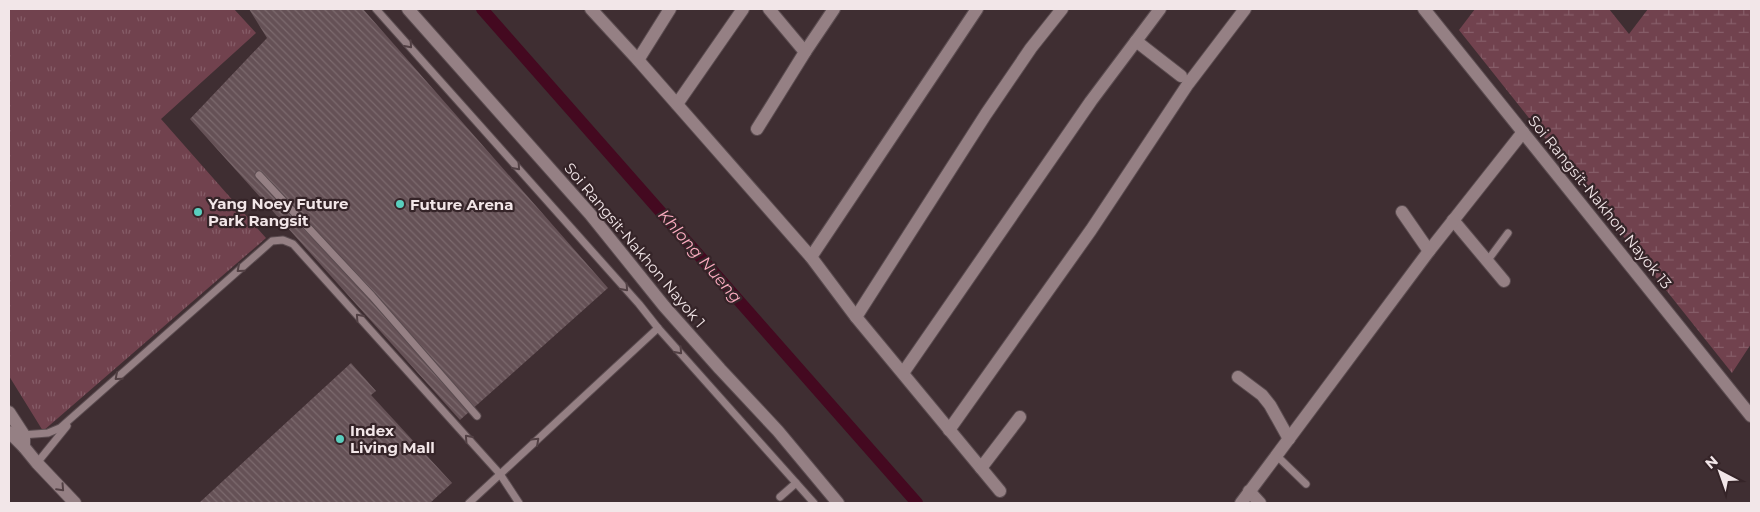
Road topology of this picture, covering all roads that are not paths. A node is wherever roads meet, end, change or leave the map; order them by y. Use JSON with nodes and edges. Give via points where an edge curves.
{"nodes":[{"id":1,"x":376,"y":9,"type":"edge"},
{"id":2,"x":408,"y":9,"type":"edge"},
{"id":3,"x":590,"y":9,"type":"edge"},
{"id":4,"x":670,"y":9,"type":"edge"},
{"id":5,"x":743,"y":9,"type":"edge"},
{"id":6,"x":769,"y":9,"type":"edge"},
{"id":7,"x":834,"y":9,"type":"edge"},
{"id":8,"x":977,"y":9,"type":"edge"},
{"id":9,"x":1062,"y":9,"type":"edge"},
{"id":10,"x":1160,"y":9,"type":"edge"},
{"id":11,"x":1245,"y":9,"type":"edge"},
{"id":12,"x":1425,"y":9,"type":"edge"},
{"id":13,"x":1136,"y":41,"type":"junction"},
{"id":14,"x":805,"y":52,"type":"junction"},
{"id":15,"x":638,"y":60,"type":"junction"},
{"id":16,"x":1181,"y":76,"type":"dead end"},
{"id":17,"x":677,"y":104,"type":"junction"},
{"id":18,"x":757,"y":129,"type":"dead end"},
{"id":19,"x":1523,"y":132,"type":"junction"},
{"id":20,"x":259,"y":175,"type":"dead end"},
{"id":21,"x":1402,"y":212,"type":"dead end"},
{"id":22,"x":1453,"y":220,"type":"junction"},
{"id":23,"x":1508,"y":233,"type":"dead end"},
{"id":24,"x":1429,"y":250,"type":"junction"},
{"id":25,"x":811,"y":256,"type":"junction"},
{"id":26,"x":1488,"y":260,"type":"junction"},
{"id":27,"x":1504,"y":281,"type":"dead end"},
{"id":28,"x":856,"y":317,"type":"junction"},
{"id":29,"x":658,"y":328,"type":"junction"},
{"id":30,"x":904,"y":373,"type":"junction"},
{"id":31,"x":1238,"y":377,"type":"dead end"},
{"id":32,"x":80,"y":410,"type":"junction"},
{"id":33,"x":9,"y":412,"type":"edge"},
{"id":34,"x":1751,"y":415,"type":"edge"},
{"id":35,"x":478,"y":416,"type":"dead end"},
{"id":36,"x":1020,"y":417,"type":"dead end"},
{"id":37,"x":949,"y":430,"type":"junction"},
{"id":38,"x":17,"y":437,"type":"edge"},
{"id":39,"x":1289,"y":439,"type":"junction"},
{"id":40,"x":1276,"y":456,"type":"junction"},
{"id":41,"x":37,"y":463,"type":"junction"},
{"id":42,"x":981,"y":468,"type":"junction"},
{"id":43,"x":500,"y":474,"type":"junction"},
{"id":44,"x":796,"y":483,"type":"junction"},
{"id":45,"x":1306,"y":484,"type":"dead end"},
{"id":46,"x":1000,"y":490,"type":"dead end"},
{"id":47,"x":1249,"y":492,"type":"junction"},
{"id":48,"x":780,"y":497,"type":"dead end"},
{"id":49,"x":75,"y":503,"type":"edge"},
{"id":50,"x":470,"y":503,"type":"edge"},
{"id":51,"x":519,"y":503,"type":"edge"},
{"id":52,"x":814,"y":503,"type":"edge"},
{"id":53,"x":838,"y":503,"type":"edge"},
{"id":54,"x":1241,"y":503,"type":"edge"},
{"id":55,"x":1260,"y":503,"type":"edge"}],
"edges":[{"from":1,"to":29,"type":"lane","one_way":true},
{"from":2,"to":53,"type":"street","name":"Soi Rangsit-Nakhon Nayok 1","via":[[590,214],[664,306],[778,431]]},
{"from":3,"to":15,"type":"street"},
{"from":4,"to":15,"type":"street"},
{"from":5,"to":17,"type":"street"},
{"from":6,"to":14,"type":"street"},
{"from":7,"to":14,"type":"street"},
{"from":8,"to":25,"type":"street"},
{"from":9,"to":28,"type":"street","via":[[1031,48]]},
{"from":10,"to":13,"type":"street"},
{"from":11,"to":37,"type":"street","via":[[1188,84],[1091,230]]},
{"from":12,"to":19,"type":"street","name":"Soi Rangsit-Nakhon Nayok 13"},
{"from":13,"to":16,"type":"street"},
{"from":13,"to":30,"type":"street"},
{"from":14,"to":18,"type":"street"},
{"from":15,"to":17,"type":"street"},
{"from":17,"to":25,"type":"street"},
{"from":19,"to":22,"type":"street"},
{"from":19,"to":34,"type":"street","name":"Soi Rangsit-Nakhon Nayok 13"},
{"from":20,"to":35,"type":"lane"},
{"from":21,"to":24,"type":"street"},
{"from":22,"to":24,"type":"street"},
{"from":22,"to":26,"type":"street"},
{"from":23,"to":26,"type":"lane"},
{"from":24,"to":39,"type":"street"},
{"from":25,"to":28,"type":"street"},
{"from":26,"to":27,"type":"street"},
{"from":28,"to":30,"type":"street"},
{"from":43,"to":29,"type":"lane","one_way":true},
{"from":29,"to":44,"type":"lane","one_way":true},
{"from":30,"to":37,"type":"street"},
{"from":31,"to":39,"type":"street","via":[[1262,395]]},
{"from":32,"to":38,"type":"lane","via":[[60,428]]},
{"from":32,"to":41,"type":"lane"},
{"from":43,"to":32,"type":"lane","one_way":true,"via":[[293,244],[283,240],[272,241]]},
{"from":33,"to":38,"type":"street"},
{"from":36,"to":42,"type":"street"},
{"from":37,"to":42,"type":"street"},
{"from":38,"to":41,"type":"street"},
{"from":39,"to":40,"type":"street"},
{"from":40,"to":45,"type":"lane"},
{"from":40,"to":47,"type":"street"},
{"from":41,"to":49,"type":"street","one_way":true},
{"from":42,"to":46,"type":"street"},
{"from":43,"to":50,"type":"lane"},
{"from":43,"to":51,"type":"lane"},
{"from":44,"to":48,"type":"lane"},
{"from":44,"to":52,"type":"lane"},
{"from":47,"to":54,"type":"street"},
{"from":47,"to":55,"type":"street"}]}
